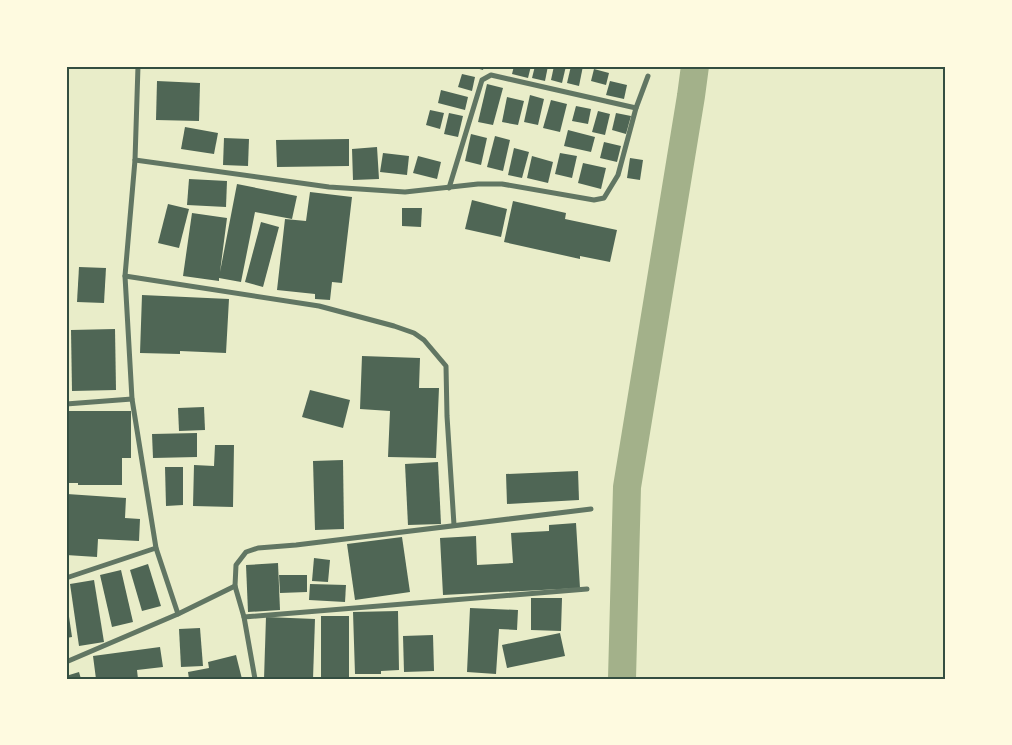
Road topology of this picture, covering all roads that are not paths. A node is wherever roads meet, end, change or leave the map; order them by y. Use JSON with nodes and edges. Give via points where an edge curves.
{"nodes":[{"id":1,"x":138,"y":66,"type":"edge"},
{"id":2,"x":648,"y":76,"type":"dead end"},
{"id":3,"x":636,"y":108,"type":"junction"},
{"id":4,"x":135,"y":160,"type":"junction"},
{"id":5,"x":450,"y":188,"type":"junction"},
{"id":6,"x":125,"y":276,"type":"junction"},
{"id":7,"x":132,"y":399,"type":"junction"},
{"id":8,"x":66,"y":404,"type":"edge"},
{"id":9,"x":591,"y":509,"type":"dead end"},
{"id":10,"x":454,"y":526,"type":"junction"},
{"id":11,"x":156,"y":548,"type":"junction"},
{"id":12,"x":66,"y":578,"type":"edge"},
{"id":13,"x":235,"y":586,"type":"junction"},
{"id":14,"x":587,"y":589,"type":"dead end"},
{"id":15,"x":178,"y":614,"type":"junction"},
{"id":16,"x":244,"y":617,"type":"junction"},
{"id":17,"x":66,"y":662,"type":"edge"},
{"id":18,"x":254,"y":679,"type":"edge"}],
"edges":[{"from":1,"to":4,"type":"street"},
{"from":2,"to":3,"type":"street"},
{"from":3,"to":5,"type":"street","via":[[618,175],[604,198],[594,200],[502,184]]},
{"from":3,"to":5,"type":"street","via":[[491,75],[482,80]]},
{"from":4,"to":5,"type":"street","via":[[329,187],[405,192]]},
{"from":4,"to":6,"type":"street"},
{"from":6,"to":7,"type":"street"},
{"from":6,"to":10,"type":"street","via":[[319,306],[394,326],[424,340],[446,366]]},
{"from":7,"to":8,"type":"street"},
{"from":7,"to":11,"type":"street"},
{"from":9,"to":10,"type":"street"},
{"from":10,"to":13,"type":"street","via":[[258,548],[246,552],[236,565]]},
{"from":11,"to":12,"type":"street"},
{"from":11,"to":15,"type":"street"},
{"from":13,"to":15,"type":"street"},
{"from":13,"to":16,"type":"street"},
{"from":14,"to":16,"type":"street"},
{"from":15,"to":17,"type":"street"},
{"from":16,"to":18,"type":"street"}]}
